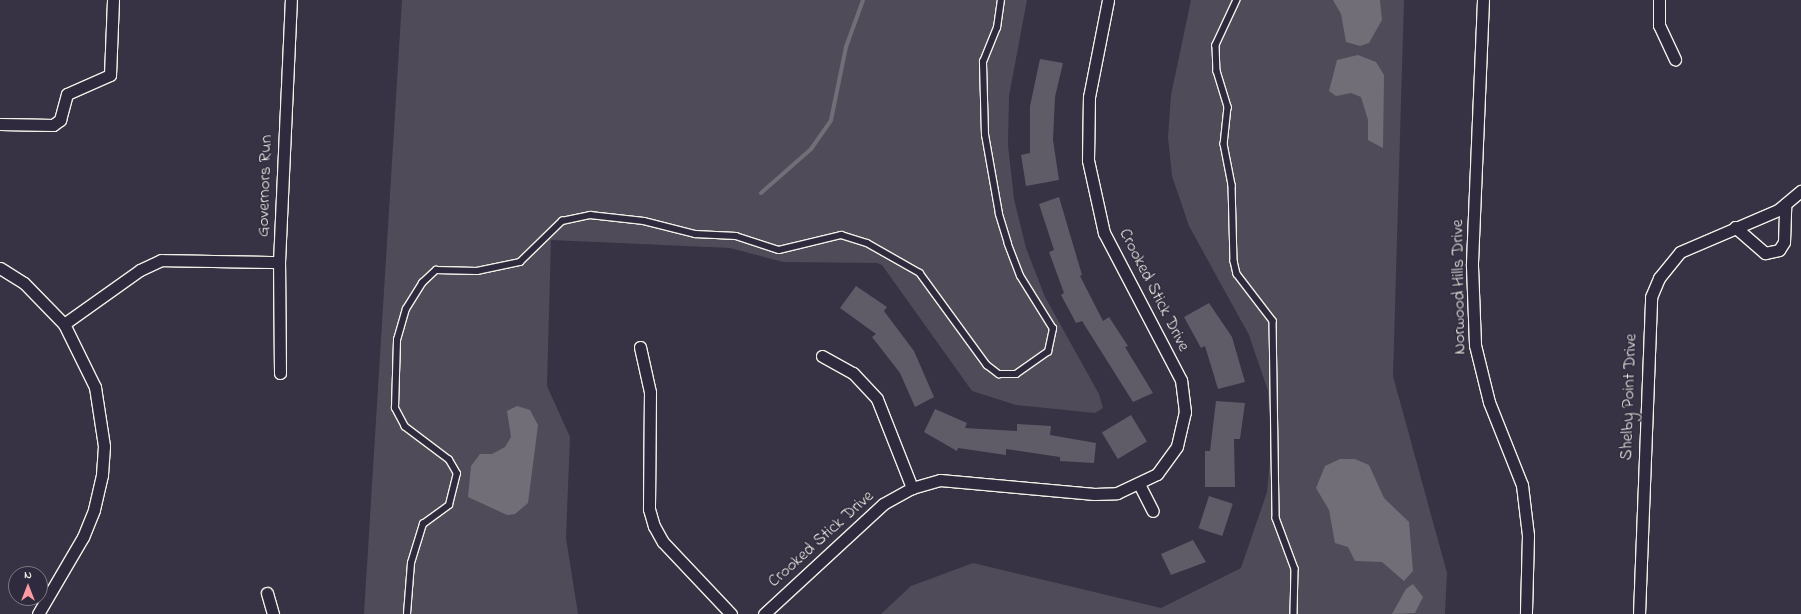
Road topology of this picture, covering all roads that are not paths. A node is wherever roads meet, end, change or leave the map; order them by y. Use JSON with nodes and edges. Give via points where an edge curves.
{"nodes":[{"id":1,"x":113,"y":0,"type":"edge"},
{"id":2,"x":291,"y":0,"type":"edge"},
{"id":3,"x":1002,"y":0,"type":"edge"},
{"id":4,"x":1108,"y":0,"type":"edge"},
{"id":5,"x":1237,"y":0,"type":"edge"},
{"id":6,"x":1483,"y":0,"type":"edge"},
{"id":7,"x":1659,"y":0,"type":"edge"},
{"id":8,"x":1675,"y":59,"type":"dead end"},
{"id":9,"x":0,"y":124,"type":"edge"},
{"id":10,"x":1801,"y":190,"type":"edge"},
{"id":11,"x":1785,"y":204,"type":"junction"},
{"id":12,"x":1735,"y":227,"type":"junction"},
{"id":13,"x":279,"y":262,"type":"junction"},
{"id":14,"x":0,"y":268,"type":"edge"},
{"id":15,"x":64,"y":324,"type":"junction"},
{"id":16,"x":640,"y":347,"type":"dead end"},
{"id":17,"x":822,"y":356,"type":"dead end"},
{"id":18,"x":280,"y":373,"type":"dead end"},
{"id":19,"x":1139,"y":484,"type":"junction"},
{"id":20,"x":912,"y":488,"type":"junction"},
{"id":21,"x":1153,"y":511,"type":"dead end"},
{"id":22,"x":267,"y":593,"type":"dead end"},
{"id":23,"x":38,"y":614,"type":"edge"},
{"id":24,"x":273,"y":614,"type":"edge"},
{"id":25,"x":406,"y":614,"type":"edge"},
{"id":26,"x":731,"y":614,"type":"edge"},
{"id":27,"x":764,"y":614,"type":"edge"},
{"id":28,"x":1294,"y":614,"type":"edge"},
{"id":29,"x":1526,"y":614,"type":"edge"},
{"id":30,"x":1639,"y":614,"type":"edge"}],
"edges":[{"from":1,"to":9,"type":"street","via":[[110,75],[67,94],[60,120],[53,125]]},
{"from":2,"to":13,"type":"street","name":"Governors Run"},
{"from":3,"to":25,"type":"lane","via":[[996,28],[982,62],[985,135],[999,214],[1013,257],[1020,276],[1053,329],[1048,352],[1016,374],[1005,376],[993,370],[920,272],[867,243],[841,235],[779,250],[736,236],[695,234],[644,221],[590,215],[562,221],[520,262],[477,271],[436,270],[422,283],[406,309],[397,340],[395,408],[405,428],[449,460],[457,474],[449,505],[423,524],[411,564]]},
{"from":4,"to":19,"type":"street","name":"Crooked Stick Drive","via":[[1089,98],[1089,168],[1104,233],[1181,380],[1185,412],[1177,446],[1157,474]]},
{"from":5,"to":28,"type":"lane","via":[[1216,45],[1217,71],[1228,107],[1224,144],[1232,185],[1234,261],[1237,274],[1273,321],[1276,518],[1295,569]]},
{"from":6,"to":29,"type":"street","name":"Norwood Hills Drive","via":[[1472,266],[1475,345],[1489,402],[1522,485],[1528,536]]},
{"from":7,"to":8,"type":"street","via":[[1659,25]]},
{"from":10,"to":11,"type":"street","name":"Shelby Point Drive"},
{"from":11,"to":12,"type":"street","name":"Shelby Point Drive"},
{"from":11,"to":12,"type":"street","via":[[1784,242],[1779,250],[1765,253]]},
{"from":12,"to":30,"type":"street","name":"Shelby Point Drive","via":[[1680,252],[1659,278],[1652,297]]},
{"from":13,"to":15,"type":"street","via":[[190,257],[161,260],[140,270]]},
{"from":13,"to":18,"type":"street","name":"Governors Run"},
{"from":14,"to":15,"type":"street","via":[[24,283]]},
{"from":15,"to":23,"type":"street","via":[[95,387],[104,446],[102,475],[83,537]]},
{"from":16,"to":26,"type":"street","via":[[650,392],[649,509],[654,526],[663,542]]},
{"from":17,"to":20,"type":"street","via":[[853,373],[877,400]]},
{"from":19,"to":20,"type":"street","name":"Crooked Stick Drive","via":[[1117,493],[1094,494],[940,480]]},
{"from":19,"to":21,"type":"street"},
{"from":20,"to":27,"type":"street","name":"Crooked Stick Drive","via":[[883,504]]},
{"from":22,"to":24,"type":"street"}]}
